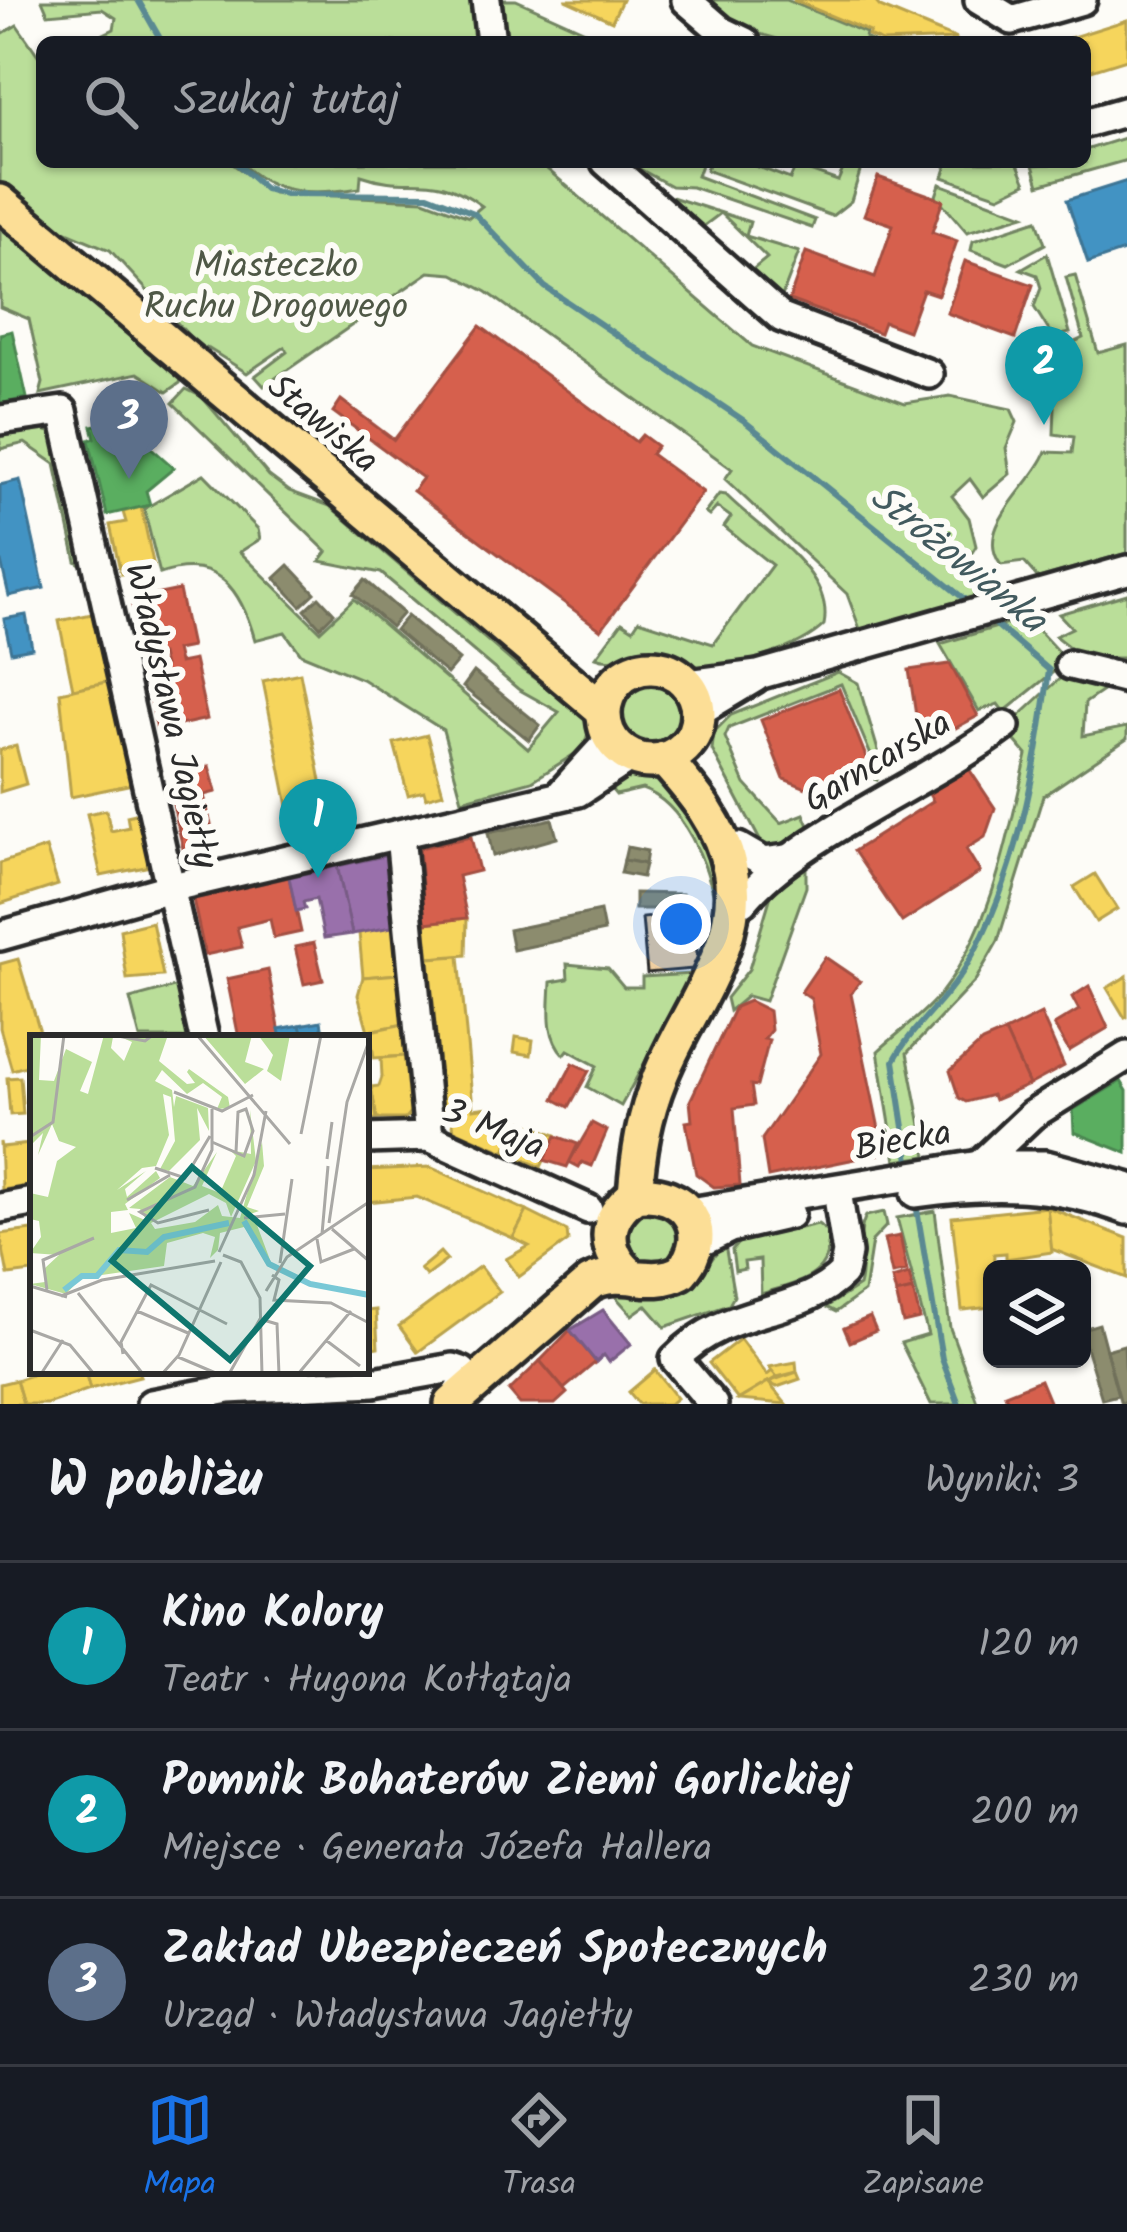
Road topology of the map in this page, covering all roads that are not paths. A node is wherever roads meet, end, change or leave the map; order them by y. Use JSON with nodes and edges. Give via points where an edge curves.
{"nodes":[{"id":1,"x":486,"y":0,"type":"edge"},
{"id":2,"x":686,"y":0,"type":"edge"},
{"id":3,"x":979,"y":0,"type":"edge"},
{"id":4,"x":1082,"y":0,"type":"edge"},
{"id":5,"x":490,"y":36,"type":"edge"},
{"id":6,"x":732,"y":36,"type":"edge"},
{"id":7,"x":1127,"y":111,"type":"edge"},
{"id":8,"x":1091,"y":121,"type":"edge"},
{"id":9,"x":613,"y":168,"type":"edge"},
{"id":10,"x":0,"y":202,"type":"edge"},
{"id":11,"x":929,"y":374,"type":"dead end"},
{"id":12,"x":0,"y":420,"type":"edge"},
{"id":13,"x":1127,"y":570,"type":"edge"},
{"id":14,"x":541,"y":658,"type":"junction"},
{"id":15,"x":1070,"y":665,"type":"dead end"},
{"id":16,"x":619,"y":679,"type":"junction"},
{"id":17,"x":1127,"y":679,"type":"edge"},
{"id":18,"x":693,"y":712,"type":"junction"},
{"id":19,"x":1005,"y":726,"type":"dead end"},
{"id":20,"x":626,"y":740,"type":"junction"},
{"id":21,"x":400,"y":835,"type":"junction"},
{"id":22,"x":738,"y":847,"type":"junction"},
{"id":23,"x":787,"y":859,"type":"junction"},
{"id":24,"x":173,"y":887,"type":"junction"},
{"id":25,"x":744,"y":901,"type":"junction"},
{"id":26,"x":0,"y":936,"type":"edge"},
{"id":27,"x":697,"y":1006,"type":"junction"},
{"id":28,"x":203,"y":1035,"type":"edge"},
{"id":29,"x":1127,"y":1056,"type":"edge"},
{"id":30,"x":1033,"y":1115,"type":"junction"},
{"id":31,"x":429,"y":1137,"type":"junction"},
{"id":32,"x":369,"y":1139,"type":"edge"},
{"id":33,"x":979,"y":1165,"type":"junction"},
{"id":34,"x":1046,"y":1166,"type":"junction"},
{"id":35,"x":942,"y":1184,"type":"junction"},
{"id":36,"x":1127,"y":1187,"type":"edge"},
{"id":37,"x":838,"y":1198,"type":"junction"},
{"id":38,"x":30,"y":1203,"type":"edge"},
{"id":39,"x":0,"y":1208,"type":"edge"},
{"id":40,"x":588,"y":1209,"type":"dead end"},
{"id":41,"x":1127,"y":1210,"type":"edge"},
{"id":42,"x":672,"y":1211,"type":"junction"},
{"id":43,"x":609,"y":1238,"type":"junction"},
{"id":44,"x":633,"y":1277,"type":"junction"},
{"id":45,"x":462,"y":1371,"type":"junction"},
{"id":46,"x":152,"y":1404,"type":"edge"},
{"id":47,"x":426,"y":1404,"type":"edge"},
{"id":48,"x":452,"y":1404,"type":"edge"},
{"id":49,"x":713,"y":1404,"type":"edge"}],
"edges":[{"from":1,"to":5,"type":"street"},
{"from":2,"to":6,"type":"street"},
{"from":3,"to":4,"type":"street","via":[[1012,20]]},
{"from":7,"to":8,"type":"street"},
{"from":9,"to":11,"type":"street","via":[[782,318]]},
{"from":10,"to":14,"type":"main road","name":"Stawiska"},
{"from":12,"to":24,"type":"street","name":"Władysława Jagiełły","via":[[63,411]]},
{"from":13,"to":18,"type":"street","via":[[758,675]]},
{"from":14,"to":16,"type":"main road","name":"Stawiska"},
{"from":14,"to":20,"type":"main road","name":"Stawiska"},
{"from":15,"to":17,"type":"street"},
{"from":16,"to":18,"type":"main road","name":"Stawiska","via":[[658,667]]},
{"from":16,"to":20,"type":"main road"},
{"from":18,"to":20,"type":"main road"},
{"from":18,"to":22,"type":"main road","name":"Stawiska"},
{"from":19,"to":23,"type":"street","name":"Garncarska","via":[[956,763]]},
{"from":20,"to":21,"type":"street","via":[[604,746],[562,793]]},
{"from":20,"to":27,"type":"main road","name":"Stawiska","via":[[704,805],[731,872],[730,916]]},
{"from":21,"to":24,"type":"street"},
{"from":21,"to":31,"type":"street"},
{"from":22,"to":23,"type":"street","via":[[764,862]]},
{"from":22,"to":25,"type":"main road","name":"Stawiska"},
{"from":23,"to":25,"type":"street","name":"Garncarska"},
{"from":24,"to":26,"type":"street"},
{"from":24,"to":28,"type":"street","name":"Władysława Jagiełły"},
{"from":25,"to":27,"type":"main road","name":"Stawiska","via":[[725,966]]},
{"from":27,"to":42,"type":"main road","name":"Stawiska","via":[[650,1105]]},
{"from":29,"to":30,"type":"street"},
{"from":30,"to":33,"type":"street"},
{"from":30,"to":34,"type":"street"},
{"from":31,"to":32,"type":"street","name":"3 Maja"},
{"from":31,"to":40,"type":"street","name":"3 Maja"},
{"from":33,"to":34,"type":"street","name":"Biecka"},
{"from":33,"to":35,"type":"street","name":"Biecka"},
{"from":34,"to":36,"type":"street","name":"Biecka"},
{"from":35,"to":37,"type":"street","name":"Biecka"},
{"from":35,"to":41,"type":"street","name":"Biecka","via":[[1053,1187]]},
{"from":37,"to":42,"type":"street","name":"Biecka","via":[[730,1228]]},
{"from":37,"to":49,"type":"street","via":[[847,1252],[831,1286],[712,1326],[675,1359]]},
{"from":38,"to":39,"type":"street"},
{"from":42,"to":43,"type":"main road","via":[[615,1215]]},
{"from":42,"to":44,"type":"main road","via":[[681,1272],[666,1280]]},
{"from":43,"to":44,"type":"main road"},
{"from":43,"to":45,"type":"main road"},
{"from":44,"to":48,"type":"main road","via":[[610,1274],[590,1283]]},
{"from":45,"to":46,"type":"street","via":[[229,1389]]},
{"from":45,"to":47,"type":"main road"},
{"from":45,"to":48,"type":"street","via":[[465,1382]]}]}
